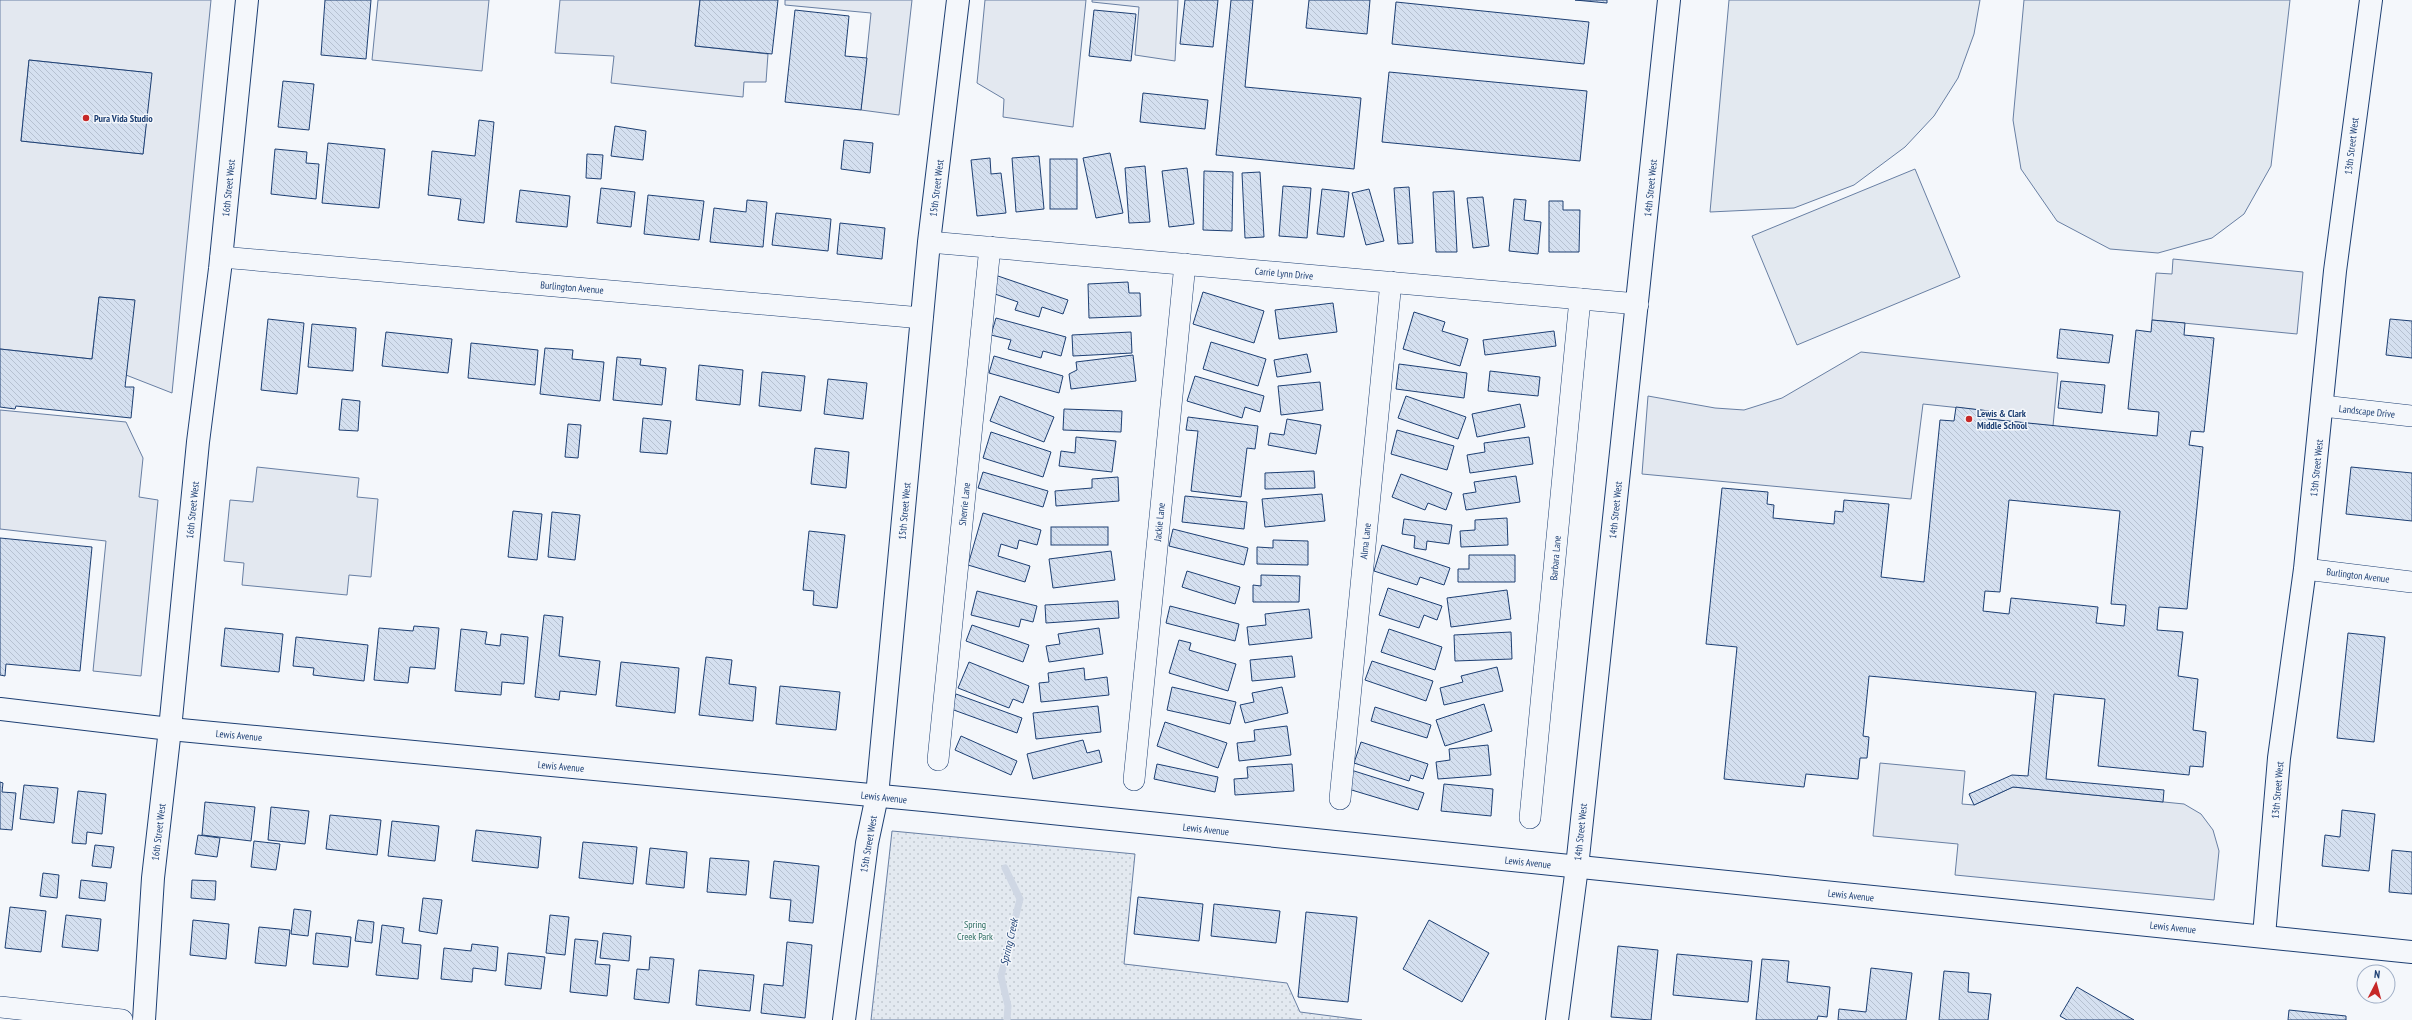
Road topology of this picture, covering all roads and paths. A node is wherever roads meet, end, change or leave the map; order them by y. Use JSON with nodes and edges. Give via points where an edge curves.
{"nodes":[{"id":1,"x":247,"y":0,"type":"edge"},
{"id":2,"x":958,"y":0,"type":"edge"},
{"id":3,"x":1669,"y":0,"type":"edge"},
{"id":4,"x":2370,"y":0,"type":"edge"},
{"id":5,"x":929,"y":242,"type":"junction"},
{"id":6,"x":990,"y":247,"type":"junction"},
{"id":7,"x":221,"y":257,"type":"junction"},
{"id":8,"x":1185,"y":264,"type":"junction"},
{"id":9,"x":1390,"y":282,"type":"junction"},
{"id":10,"x":1580,"y":299,"type":"junction"},
{"id":11,"x":1638,"y":304,"type":"junction"},
{"id":12,"x":922,"y":318,"type":"junction"},
{"id":13,"x":2323,"y":406,"type":"junction"},
{"id":14,"x":2412,"y":416,"type":"edge"},
{"id":15,"x":2305,"y":569,"type":"junction"},
{"id":16,"x":2412,"y":582,"type":"edge"},
{"id":17,"x":0,"y":709,"type":"edge"},
{"id":18,"x":170,"y":729,"type":"junction"},
{"id":19,"x":938,"y":760,"type":"dead end"},
{"id":20,"x":1134,"y":780,"type":"dead end"},
{"id":21,"x":877,"y":796,"type":"junction"},
{"id":22,"x":1340,"y":799,"type":"dead end"},
{"id":23,"x":1530,"y":818,"type":"dead end"},
{"id":24,"x":1577,"y":867,"type":"junction"},
{"id":25,"x":2264,"y":936,"type":"junction"},
{"id":26,"x":2412,"y":952,"type":"edge"},
{"id":27,"x":0,"y":1007,"type":"edge"},
{"id":28,"x":122,"y":1020,"type":"edge"},
{"id":29,"x":144,"y":1020,"type":"edge"},
{"id":30,"x":844,"y":1020,"type":"edge"},
{"id":31,"x":1557,"y":1020,"type":"edge"}],
"edges":[{"from":1,"to":7,"type":"street","name":"16th Street West"},
{"from":2,"to":5,"type":"street","name":"15th Street West"},
{"from":3,"to":11,"type":"street","name":"14th Street West"},
{"from":4,"to":13,"type":"street","name":"13th Street West","via":[[2335,271]]},
{"from":5,"to":6,"type":"street","name":"Carrie Lynn Drive"},
{"from":5,"to":12,"type":"street","name":"15th Street West"},
{"from":6,"to":8,"type":"street","name":"Carrie Lynn Drive"},
{"from":6,"to":19,"type":"street","name":"Sherrie Lane"},
{"from":7,"to":12,"type":"street","name":"Burlington Avenue"},
{"from":7,"to":18,"type":"street","name":"16th Street West","via":[[198,442]]},
{"from":8,"to":9,"type":"street","name":"Carrie Lynn Drive"},
{"from":8,"to":20,"type":"street","name":"Jackie Lane"},
{"from":9,"to":10,"type":"street","name":"Carrie Lynn Drive"},
{"from":9,"to":22,"type":"street","name":"Alma Lane"},
{"from":10,"to":11,"type":"street","name":"Carrie Lynn Drive"},
{"from":10,"to":23,"type":"street","name":"Barbara Lane"},
{"from":11,"to":24,"type":"street","name":"14th Street West"},
{"from":12,"to":21,"type":"street","name":"15th Street West"},
{"from":13,"to":14,"type":"street","name":"Landscape Drive"},
{"from":13,"to":15,"type":"street","name":"13th Street West"},
{"from":15,"to":16,"type":"street","name":"Burlington Avenue"},
{"from":15,"to":25,"type":"street","name":"13th Street West","via":[[2279,758]]},
{"from":17,"to":18,"type":"street","name":"Lewis Avenue"},
{"from":18,"to":21,"type":"street","name":"Lewis Avenue"},
{"from":18,"to":29,"type":"street","name":"16th Street West","via":[[153,878]]},
{"from":21,"to":24,"type":"street","name":"Lewis Avenue"},
{"from":21,"to":30,"type":"street","name":"15th Street West","via":[[867,843]]},
{"from":24,"to":25,"type":"street","name":"Lewis Avenue"},
{"from":24,"to":31,"type":"street","name":"14th Street West"},
{"from":25,"to":26,"type":"street","name":"Lewis Avenue"},
{"from":27,"to":28,"type":"street"}]}
